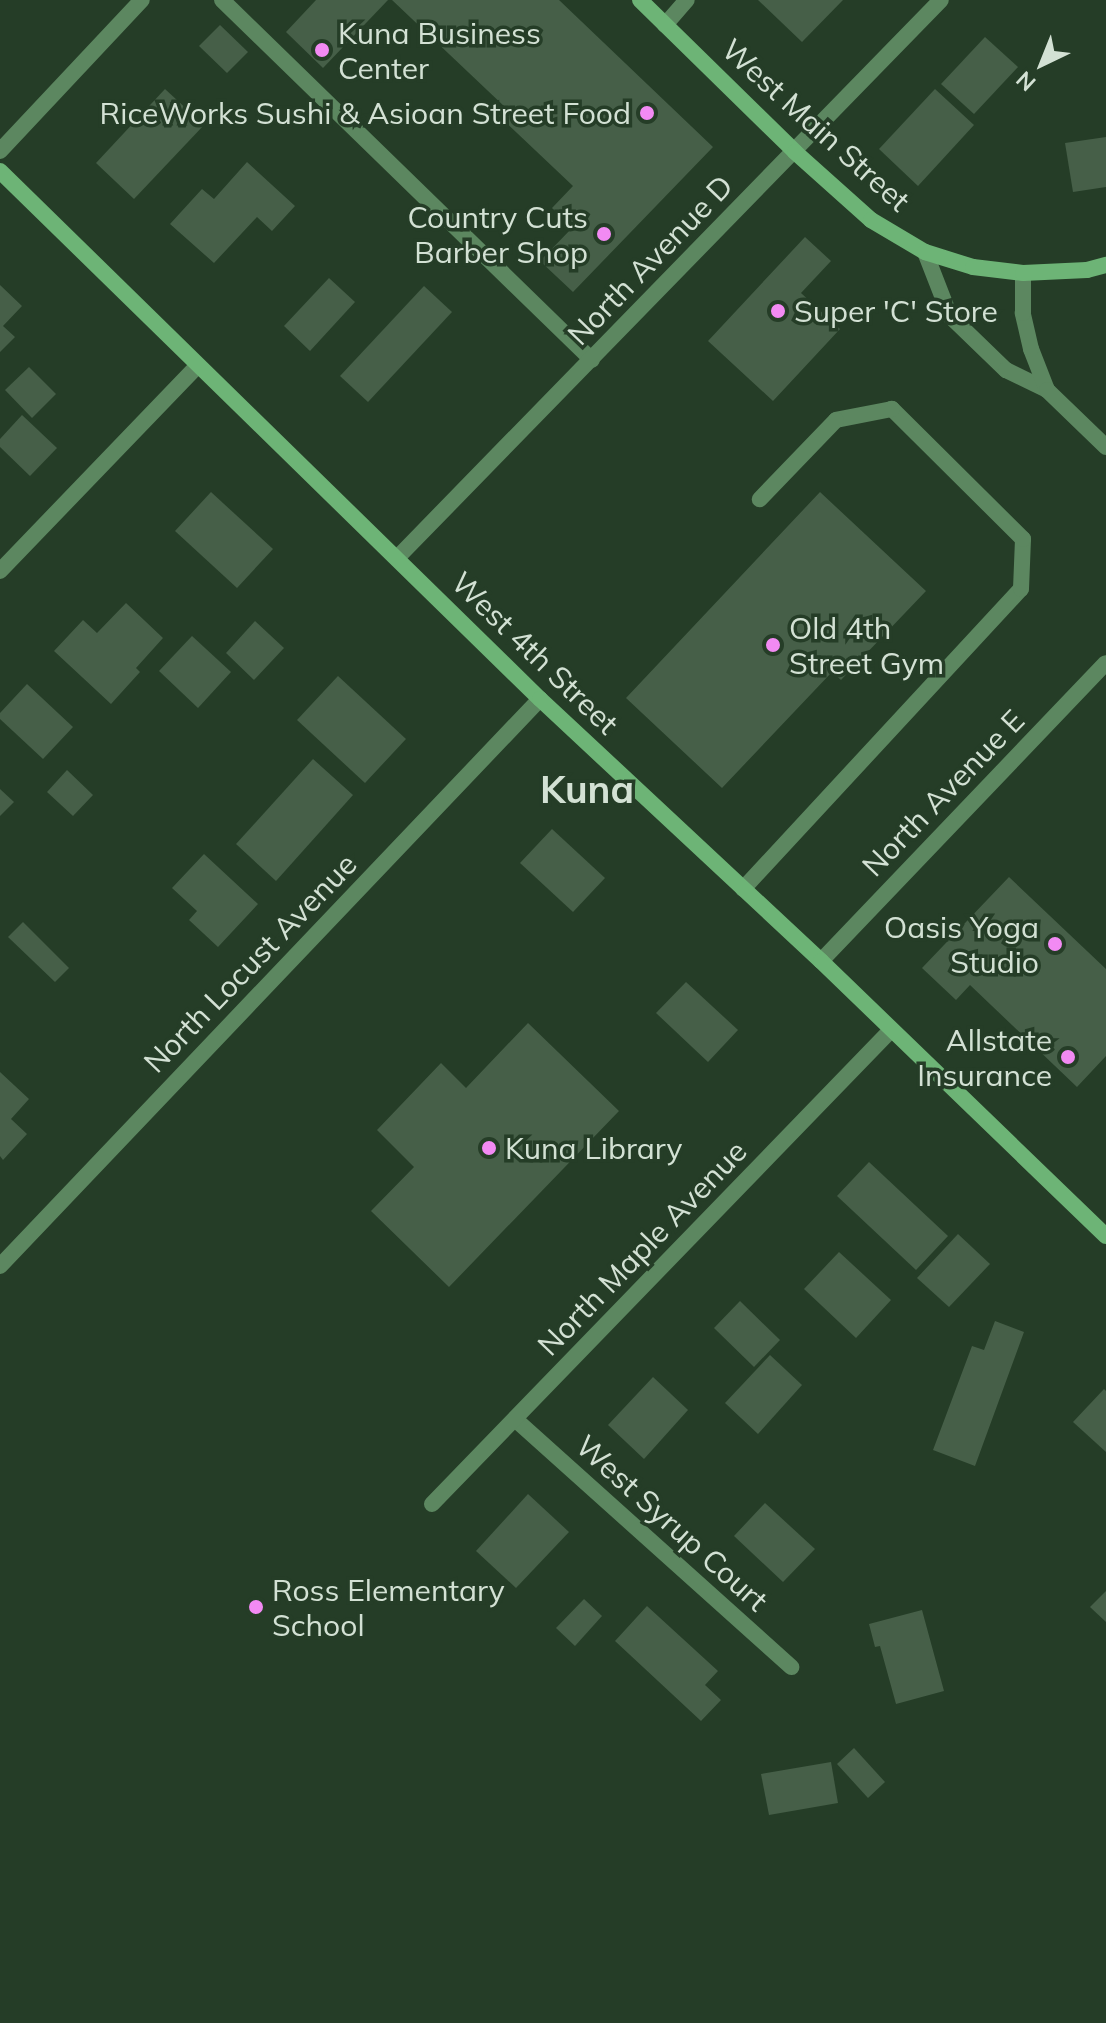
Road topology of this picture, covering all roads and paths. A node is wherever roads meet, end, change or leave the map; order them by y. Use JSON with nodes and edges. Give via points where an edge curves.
{"nodes":[{"id":1,"x":142,"y":0,"type":"edge"},
{"id":2,"x":222,"y":0,"type":"edge"},
{"id":3,"x":640,"y":0,"type":"edge"},
{"id":4,"x":687,"y":0,"type":"edge"},
{"id":5,"x":941,"y":0,"type":"edge"},
{"id":6,"x":665,"y":25,"type":"junction"},
{"id":7,"x":0,"y":151,"type":"edge"},
{"id":8,"x":795,"y":152,"type":"junction"},
{"id":9,"x":0,"y":171,"type":"edge"},
{"id":10,"x":925,"y":252,"type":"junction"},
{"id":11,"x":1106,"y":265,"type":"edge"},
{"id":12,"x":1023,"y":273,"type":"junction"},
{"id":13,"x":592,"y":360,"type":"junction"},
{"id":14,"x":197,"y":366,"type":"junction"},
{"id":15,"x":1047,"y":390,"type":"junction"},
{"id":16,"x":1106,"y":447,"type":"edge"},
{"id":17,"x":760,"y":499,"type":"dead end"},
{"id":18,"x":397,"y":558,"type":"junction"},
{"id":19,"x":0,"y":571,"type":"edge"},
{"id":20,"x":1106,"y":663,"type":"edge"},
{"id":21,"x":540,"y":699,"type":"junction"},
{"id":22,"x":743,"y":889,"type":"junction"},
{"id":23,"x":821,"y":961,"type":"junction"},
{"id":24,"x":891,"y":1030,"type":"junction"},
{"id":25,"x":1106,"y":1236,"type":"edge"},
{"id":26,"x":0,"y":1266,"type":"edge"},
{"id":27,"x":516,"y":1420,"type":"junction"},
{"id":28,"x":432,"y":1504,"type":"dead end"},
{"id":29,"x":791,"y":1667,"type":"dead end"}],
"edges":[{"from":1,"to":7,"type":"street"},
{"from":2,"to":13,"type":"street"},
{"from":3,"to":6,"type":"main road","name":"West Main Street"},
{"from":4,"to":6,"type":"street"},
{"from":5,"to":8,"type":"street","name":"North Avenue D"},
{"from":6,"to":8,"type":"main road","name":"West Main Street"},
{"from":8,"to":10,"type":"main road","name":"West Main Street","via":[[871,220]]},
{"from":8,"to":13,"type":"street","name":"North Avenue D"},
{"from":9,"to":14,"type":"main road","name":"West 4th Street"},
{"from":10,"to":12,"type":"main road","name":"West Main Street","via":[[973,267]]},
{"from":10,"to":15,"type":"street","via":[[950,316],[1006,370]]},
{"from":11,"to":12,"type":"main road","name":"West Main Street"},
{"from":12,"to":15,"type":"street","via":[[1026,325]]},
{"from":13,"to":18,"type":"street","name":"North Avenue D"},
{"from":14,"to":18,"type":"main road","name":"West 4th Street"},
{"from":14,"to":19,"type":"street"},
{"from":15,"to":16,"type":"street"},
{"from":17,"to":22,"type":"street","via":[[836,420],[892,409],[1023,539],[1021,589]]},
{"from":18,"to":21,"type":"main road","name":"West 4th Street"},
{"from":20,"to":23,"type":"street","name":"North Avenue E"},
{"from":21,"to":22,"type":"main road","name":"West 4th Street"},
{"from":21,"to":26,"type":"street","name":"North Locust Avenue"},
{"from":22,"to":23,"type":"main road","name":"West 4th Street"},
{"from":23,"to":24,"type":"main road","name":"West 4th Street"},
{"from":24,"to":25,"type":"main road","name":"West 4th Street"},
{"from":24,"to":27,"type":"street","name":"North Maple Avenue"},
{"from":27,"to":28,"type":"street","name":"North Maple Avenue"},
{"from":27,"to":29,"type":"street","name":"West Syrup Court"}]}
